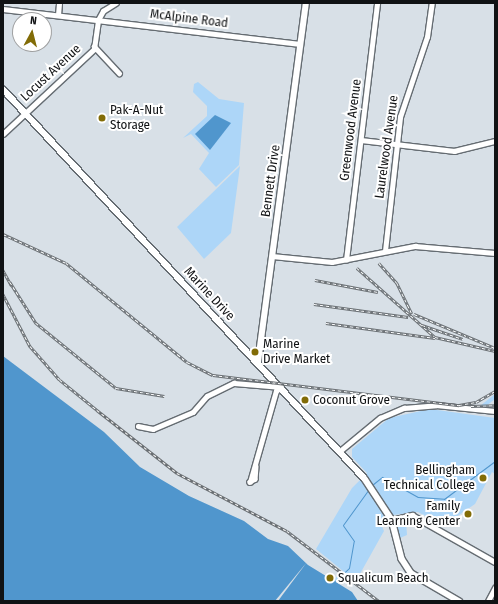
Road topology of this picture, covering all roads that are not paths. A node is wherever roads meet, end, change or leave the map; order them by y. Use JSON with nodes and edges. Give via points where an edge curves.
{"nodes":[{"id":1,"x":59,"y":3,"type":"edge"},
{"id":2,"x":116,"y":3,"type":"edge"},
{"id":3,"x":306,"y":3,"type":"edge"},
{"id":4,"x":377,"y":3,"type":"edge"},
{"id":5,"x":432,"y":3,"type":"edge"},
{"id":6,"x":3,"y":9,"type":"edge"},
{"id":7,"x":58,"y":15,"type":"junction"},
{"id":8,"x":98,"y":20,"type":"junction"},
{"id":9,"x":300,"y":44,"type":"junction"},
{"id":10,"x":94,"y":46,"type":"junction"},
{"id":11,"x":119,"y":73,"type":"dead end"},
{"id":12,"x":3,"y":89,"type":"edge"},
{"id":13,"x":25,"y":113,"type":"junction"},
{"id":14,"x":3,"y":134,"type":"edge"},
{"id":15,"x":361,"y":140,"type":"junction"},
{"id":16,"x":495,"y":141,"type":"edge"},
{"id":17,"x":397,"y":144,"type":"junction"},
{"id":18,"x":385,"y":251,"type":"junction"},
{"id":19,"x":495,"y":253,"type":"edge"},
{"id":20,"x":272,"y":256,"type":"junction"},
{"id":21,"x":346,"y":260,"type":"junction"},
{"id":22,"x":258,"y":362,"type":"junction"},
{"id":23,"x":281,"y":387,"type":"junction"},
{"id":24,"x":495,"y":411,"type":"edge"},
{"id":25,"x":138,"y":426,"type":"dead end"},
{"id":26,"x":340,"y":451,"type":"junction"},
{"id":27,"x":256,"y":466,"type":"dead end"},
{"id":28,"x":392,"y":520,"type":"junction"},
{"id":29,"x":495,"y":562,"type":"edge"},
{"id":30,"x":495,"y":588,"type":"edge"},
{"id":31,"x":459,"y":601,"type":"edge"},
{"id":32,"x":488,"y":601,"type":"edge"}],
"edges":[{"from":1,"to":7,"type":"street"},
{"from":2,"to":8,"type":"street","via":[[103,11]]},
{"from":3,"to":9,"type":"main road","name":"Bennett Drive"},
{"from":4,"to":15,"type":"street","name":"Greenwood Avenue"},
{"from":5,"to":17,"type":"street","name":"Laurelwood Avenue","via":[[424,48],[405,97]]},
{"from":6,"to":7,"type":"street","name":"McAlpine Road"},
{"from":7,"to":8,"type":"street","name":"McAlpine Road"},
{"from":8,"to":9,"type":"street","name":"McAlpine Road"},
{"from":8,"to":10,"type":"street","name":"Locust Avenue"},
{"from":9,"to":20,"type":"main road","name":"Bennett Drive"},
{"from":10,"to":11,"type":"street"},
{"from":10,"to":13,"type":"street","name":"Locust Avenue"},
{"from":12,"to":13,"type":"main road","name":"Marine Drive"},
{"from":13,"to":14,"type":"street","name":"Locust Avenue"},
{"from":13,"to":22,"type":"main road","name":"Marine Drive"},
{"from":15,"to":17,"type":"street"},
{"from":15,"to":21,"type":"street","name":"Greenwood Avenue"},
{"from":16,"to":17,"type":"street","via":[[454,150]]},
{"from":17,"to":18,"type":"street","name":"Laurelwood Avenue"},
{"from":18,"to":19,"type":"street","via":[[415,246]]},
{"from":18,"to":21,"type":"street"},
{"from":20,"to":21,"type":"street","via":[[315,261]]},
{"from":20,"to":22,"type":"main road","name":"Bennett Drive"},
{"from":22,"to":23,"type":"main road","name":"Marine Drive"},
{"from":23,"to":25,"type":"street","via":[[234,383],[207,396],[193,412],[153,428]]},
{"from":23,"to":26,"type":"main road","name":"Marine Drive"},
{"from":23,"to":27,"type":"street","via":[[276,391]]},
{"from":24,"to":26,"type":"street","via":[[436,405],[404,408],[374,422]]},
{"from":26,"to":28,"type":"main road","name":"Marine Drive","via":[[384,506]]},
{"from":28,"to":29,"type":"street","via":[[412,515]]},
{"from":28,"to":31,"type":"main road","name":"Marine Drive","via":[[402,559],[411,574]]},
{"from":30,"to":32,"type":"street"}]}
